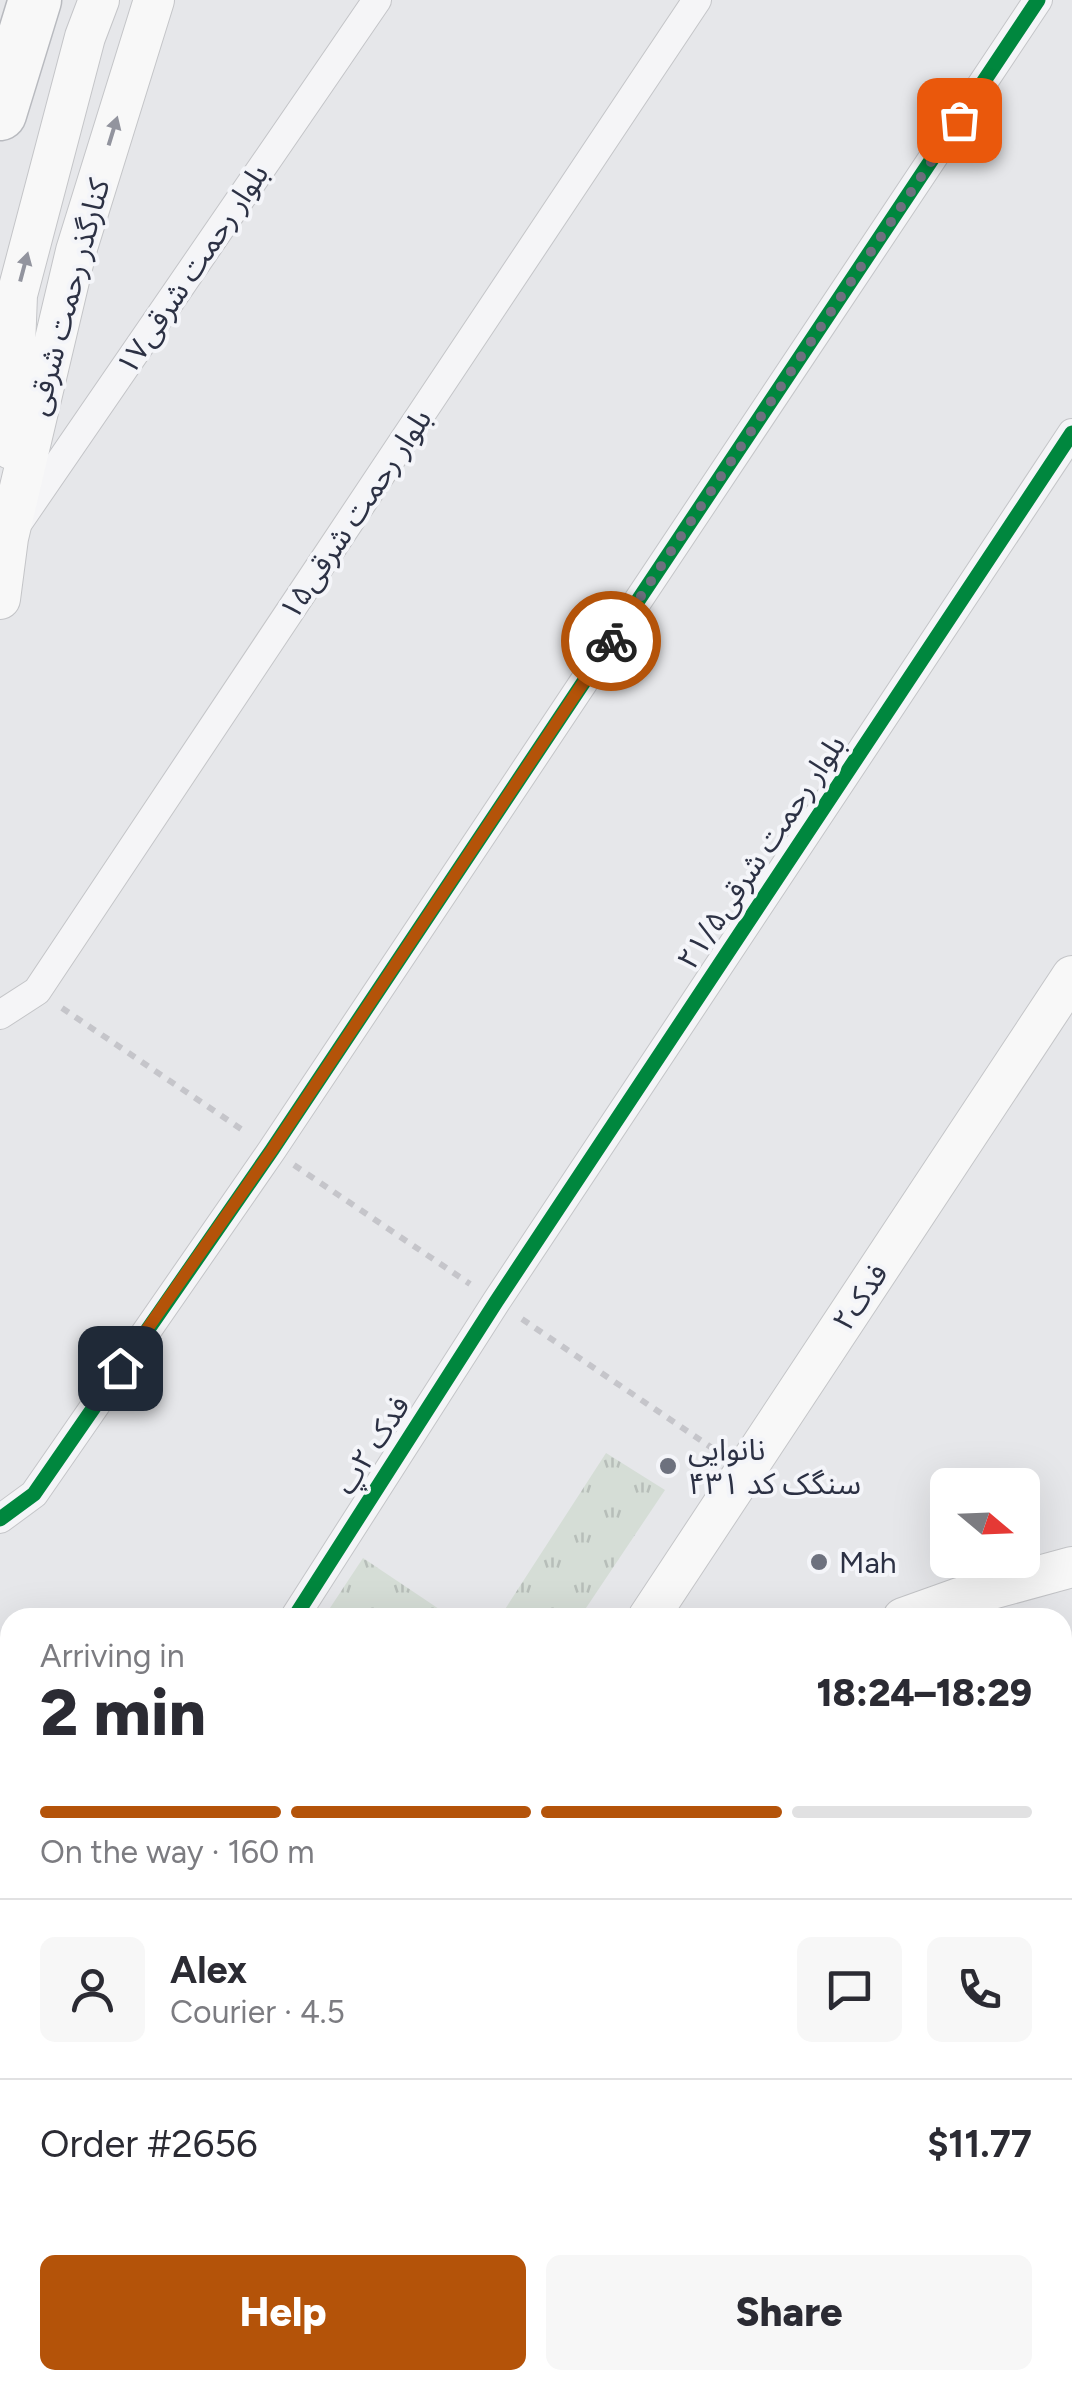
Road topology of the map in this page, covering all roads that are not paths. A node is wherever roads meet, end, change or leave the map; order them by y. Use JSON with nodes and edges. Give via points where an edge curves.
{"nodes":[{"id":1,"x":36,"y":0,"type":"edge"},
{"id":2,"x":99,"y":0,"type":"edge"},
{"id":3,"x":154,"y":0,"type":"edge"},
{"id":4,"x":377,"y":0,"type":"edge"},
{"id":5,"x":696,"y":0,"type":"edge"},
{"id":6,"x":1038,"y":0,"type":"edge"},
{"id":7,"x":0,"y":114,"type":"edge"},
{"id":8,"x":1072,"y":433,"type":"edge"},
{"id":9,"x":8,"y":538,"type":"junction"},
{"id":10,"x":0,"y":599,"type":"edge"},
{"id":11,"x":1072,"y":976,"type":"edge"},
{"id":12,"x":0,"y":1015,"type":"edge"},
{"id":13,"x":496,"y":1302,"type":"joint"},
{"id":14,"x":0,"y":1519,"type":"edge"},
{"id":15,"x":1072,"y":1567,"type":"edge"},
{"id":16,"x":300,"y":1608,"type":"edge"},
{"id":17,"x":654,"y":1608,"type":"edge"},
{"id":18,"x":963,"y":1608,"type":"edge"}],
"edges":[{"from":1,"to":7,"type":"highway"},
{"from":9,"to":2,"type":"main road","one_way":true,"via":[[16,295]]},
{"from":9,"to":3,"type":"main road","name":"کنارگذر رحمت شرقی","one_way":true,"via":[[76,251]]},
{"from":4,"to":9,"type":"street","name":"بلوار رحمت شرقی۱۷"},
{"from":5,"to":12,"type":"street","name":"بلوار رحمت شرقی۱۵","via":[[37,991]]},
{"from":6,"to":14,"type":"street","via":[[272,1150],[34,1494]]},
{"from":8,"to":13,"type":"street","name":"بلوار رحمت شرقی۲۱/۵"},
{"from":9,"to":10,"type":"main road","name":"کنارگذر رحمت شرقی"},
{"from":11,"to":17,"type":"main road","name":"فدک۲"},
{"from":13,"to":16,"type":"street","name":"فدک ۲پ"},
{"from":15,"to":18,"type":"main road"}]}
